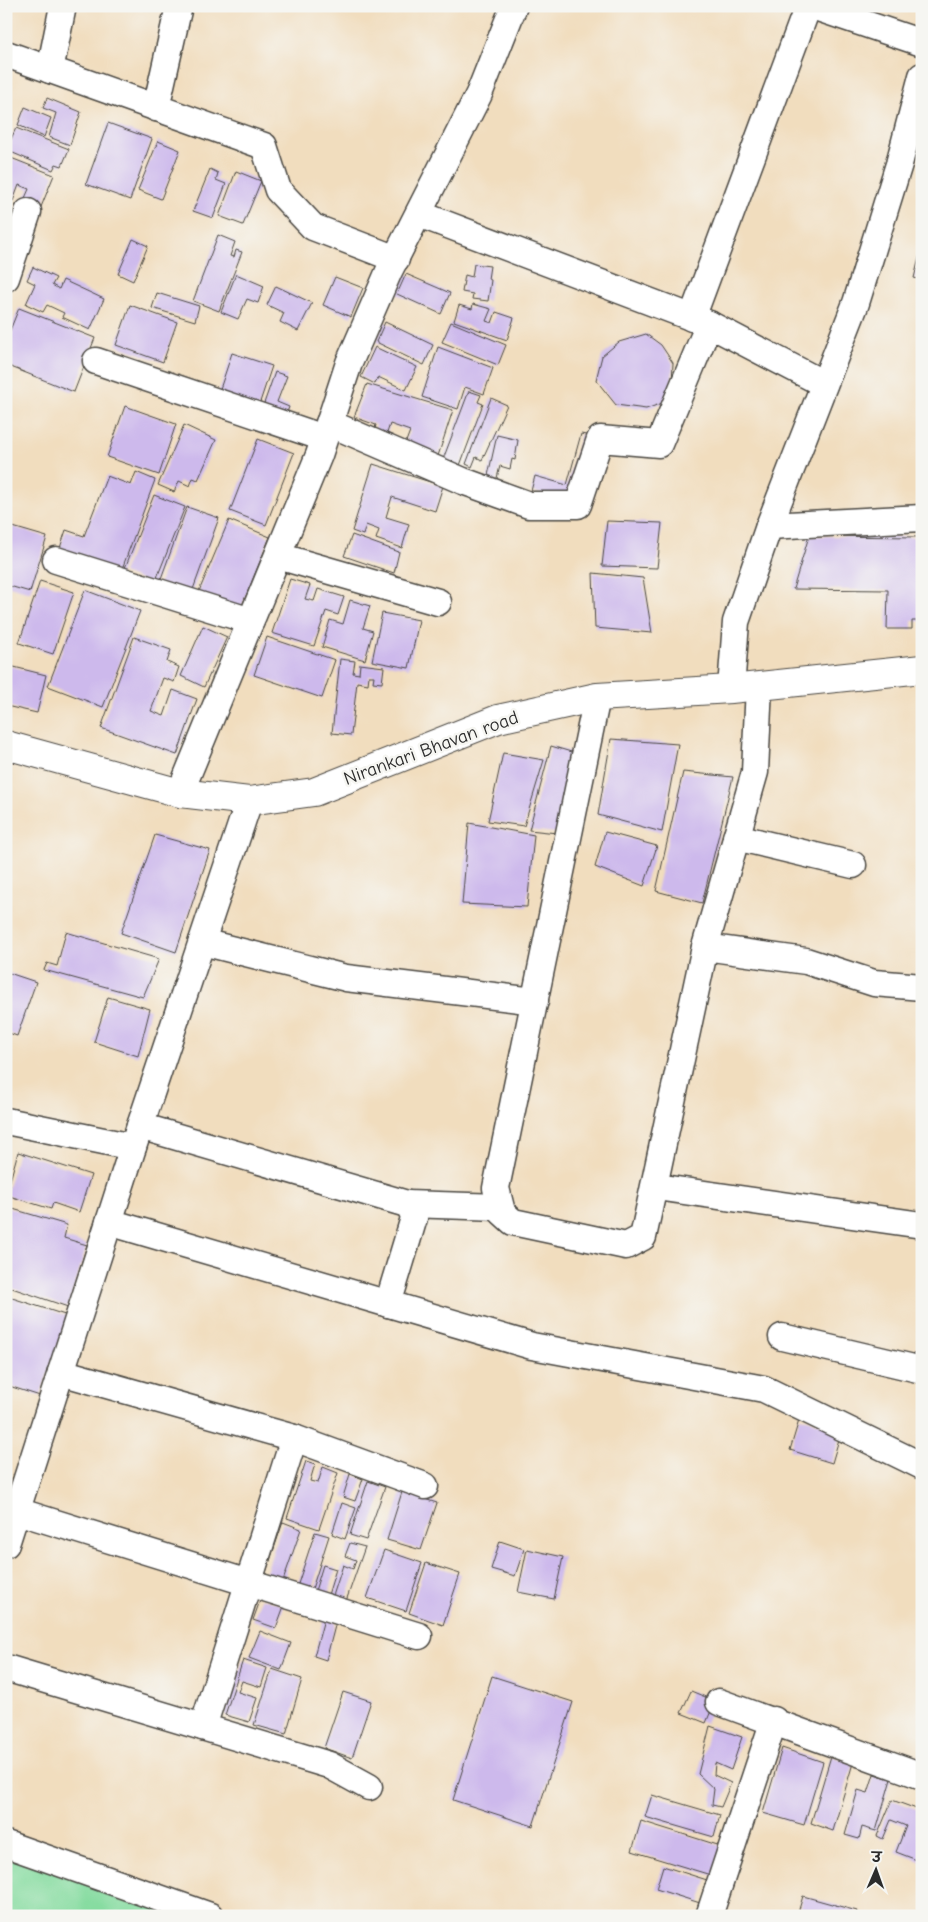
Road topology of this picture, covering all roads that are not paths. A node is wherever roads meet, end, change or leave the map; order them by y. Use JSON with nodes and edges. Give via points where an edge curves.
{"nodes":[{"id":1,"x":63,"y":6,"type":"edge"},
{"id":2,"x":179,"y":6,"type":"edge"},
{"id":3,"x":514,"y":6,"type":"edge"},
{"id":4,"x":808,"y":6,"type":"edge"},
{"id":5,"x":812,"y":6,"type":"edge"},
{"id":6,"x":922,"y":43,"type":"edge"},
{"id":7,"x":6,"y":54,"type":"edge"},
{"id":8,"x":50,"y":70,"type":"junction"},
{"id":9,"x":922,"y":76,"type":"edge"},
{"id":10,"x":156,"y":108,"type":"junction"},
{"id":11,"x":912,"y":153,"type":"edge"},
{"id":12,"x":28,"y":212,"type":"dead end"},
{"id":13,"x":418,"y":214,"type":"junction"},
{"id":14,"x":396,"y":259,"type":"junction"},
{"id":15,"x":6,"y":278,"type":"edge"},
{"id":16,"x":701,"y":321,"type":"junction"},
{"id":17,"x":96,"y":361,"type":"dead end"},
{"id":18,"x":824,"y":384,"type":"junction"},
{"id":19,"x":326,"y":430,"type":"junction"},
{"id":20,"x":922,"y":518,"type":"edge"},
{"id":21,"x":769,"y":526,"type":"junction"},
{"id":22,"x":278,"y":556,"type":"junction"},
{"id":23,"x":56,"y":560,"type":"dead end"},
{"id":24,"x":438,"y":602,"type":"dead end"},
{"id":25,"x":252,"y":621,"type":"junction"},
{"id":26,"x":922,"y":669,"type":"edge"},
{"id":27,"x":759,"y":686,"type":"junction"},
{"id":28,"x":731,"y":689,"type":"junction"},
{"id":29,"x":597,"y":697,"type":"junction"},
{"id":30,"x":6,"y":745,"type":"edge"},
{"id":31,"x":180,"y":793,"type":"junction"},
{"id":32,"x":249,"y":801,"type":"junction"},
{"id":33,"x":736,"y":837,"type":"junction"},
{"id":34,"x":853,"y":865,"type":"dead end"},
{"id":35,"x":202,"y":942,"type":"junction"},
{"id":36,"x":704,"y":947,"type":"junction"},
{"id":37,"x":922,"y":987,"type":"edge"},
{"id":38,"x":534,"y":1001,"type":"junction"},
{"id":39,"x":6,"y":1121,"type":"edge"},
{"id":40,"x":137,"y":1136,"type":"junction"},
{"id":41,"x":656,"y":1187,"type":"junction"},
{"id":42,"x":407,"y":1204,"type":"junction"},
{"id":43,"x":500,"y":1207,"type":"junction"},
{"id":44,"x":109,"y":1222,"type":"junction"},
{"id":45,"x":922,"y":1225,"type":"edge"},
{"id":46,"x":388,"y":1304,"type":"junction"},
{"id":47,"x":782,"y":1337,"type":"dead end"},
{"id":48,"x":922,"y":1370,"type":"edge"},
{"id":49,"x":61,"y":1372,"type":"junction"},
{"id":50,"x":294,"y":1438,"type":"junction"},
{"id":51,"x":922,"y":1466,"type":"edge"},
{"id":52,"x":425,"y":1486,"type":"dead end"},
{"id":53,"x":17,"y":1511,"type":"junction"},
{"id":54,"x":6,"y":1544,"type":"edge"},
{"id":55,"x":248,"y":1584,"type":"junction"},
{"id":56,"x":419,"y":1636,"type":"dead end"},
{"id":57,"x":6,"y":1668,"type":"edge"},
{"id":58,"x":719,"y":1702,"type":"dead end"},
{"id":59,"x":774,"y":1720,"type":"junction"},
{"id":60,"x":202,"y":1727,"type":"junction"},
{"id":61,"x":922,"y":1776,"type":"edge"},
{"id":62,"x":368,"y":1787,"type":"dead end"},
{"id":63,"x":6,"y":1844,"type":"edge"},
{"id":64,"x":210,"y":1916,"type":"edge"},
{"id":65,"x":708,"y":1916,"type":"edge"}],
"edges":[{"from":1,"to":8,"type":"street"},
{"from":2,"to":10,"type":"street"},
{"from":3,"to":13,"type":"street","via":[[480,94]]},
{"from":4,"to":16,"type":"street"},
{"from":5,"to":6,"type":"street"},
{"from":7,"to":8,"type":"street"},
{"from":8,"to":10,"type":"street"},
{"from":9,"to":11,"type":"street"},
{"from":10,"to":14,"type":"street","via":[[264,146],[278,190],[314,227]]},
{"from":11,"to":18,"type":"street","via":[[899,164],[856,303]]},
{"from":12,"to":15,"type":"street"},
{"from":13,"to":14,"type":"street"},
{"from":13,"to":16,"type":"street"},
{"from":14,"to":19,"type":"street","via":[[349,362]]},
{"from":16,"to":18,"type":"street"},
{"from":16,"to":19,"type":"street","via":[[659,444],[600,440],[578,506],[529,505]]},
{"from":17,"to":19,"type":"street"},
{"from":18,"to":21,"type":"street"},
{"from":19,"to":22,"type":"street"},
{"from":20,"to":21,"type":"street"},
{"from":21,"to":28,"type":"street","via":[[736,622]]},
{"from":22,"to":24,"type":"street"},
{"from":22,"to":25,"type":"street"},
{"from":23,"to":25,"type":"street"},
{"from":25,"to":31,"type":"street"},
{"from":26,"to":27,"type":"street","name":"Nirankari Bhavan road"},
{"from":27,"to":28,"type":"street","name":"Nirankari Bhavan road"},
{"from":27,"to":33,"type":"street","via":[[755,772]]},
{"from":28,"to":29,"type":"street","name":"Nirankari Bhavan road"},
{"from":29,"to":32,"type":"street","name":"Nirankari Bhavan road","via":[[498,719],[314,792]]},
{"from":29,"to":38,"type":"street"},
{"from":30,"to":31,"type":"street","name":"Nirankari Bhavan road"},
{"from":31,"to":32,"type":"street","name":"Nirankari Bhavan road"},
{"from":32,"to":35,"type":"street"},
{"from":33,"to":34,"type":"street"},
{"from":33,"to":36,"type":"street"},
{"from":35,"to":38,"type":"street","via":[[346,978]]},
{"from":35,"to":40,"type":"street"},
{"from":36,"to":37,"type":"street","via":[[806,961],[874,983]]},
{"from":36,"to":41,"type":"street"},
{"from":38,"to":43,"type":"street","via":[[496,1188]]},
{"from":39,"to":40,"type":"street"},
{"from":40,"to":42,"type":"street"},
{"from":40,"to":44,"type":"street"},
{"from":41,"to":43,"type":"street","via":[[642,1237],[626,1246],[513,1222]]},
{"from":41,"to":45,"type":"street"},
{"from":42,"to":43,"type":"street"},
{"from":42,"to":46,"type":"street","via":[[414,1218]]},
{"from":44,"to":46,"type":"street"},
{"from":44,"to":49,"type":"street"},
{"from":46,"to":51,"type":"street","via":[[532,1346],[764,1389]]},
{"from":47,"to":48,"type":"street"},
{"from":49,"to":50,"type":"street"},
{"from":49,"to":53,"type":"street"},
{"from":50,"to":52,"type":"street"},
{"from":50,"to":55,"type":"street"},
{"from":53,"to":54,"type":"street"},
{"from":53,"to":55,"type":"street"},
{"from":55,"to":56,"type":"street"},
{"from":55,"to":60,"type":"street"},
{"from":57,"to":60,"type":"street"},
{"from":58,"to":59,"type":"street"},
{"from":59,"to":61,"type":"street"},
{"from":59,"to":65,"type":"street"},
{"from":60,"to":62,"type":"street","via":[[329,1764]]},
{"from":63,"to":64,"type":"street"}]}
